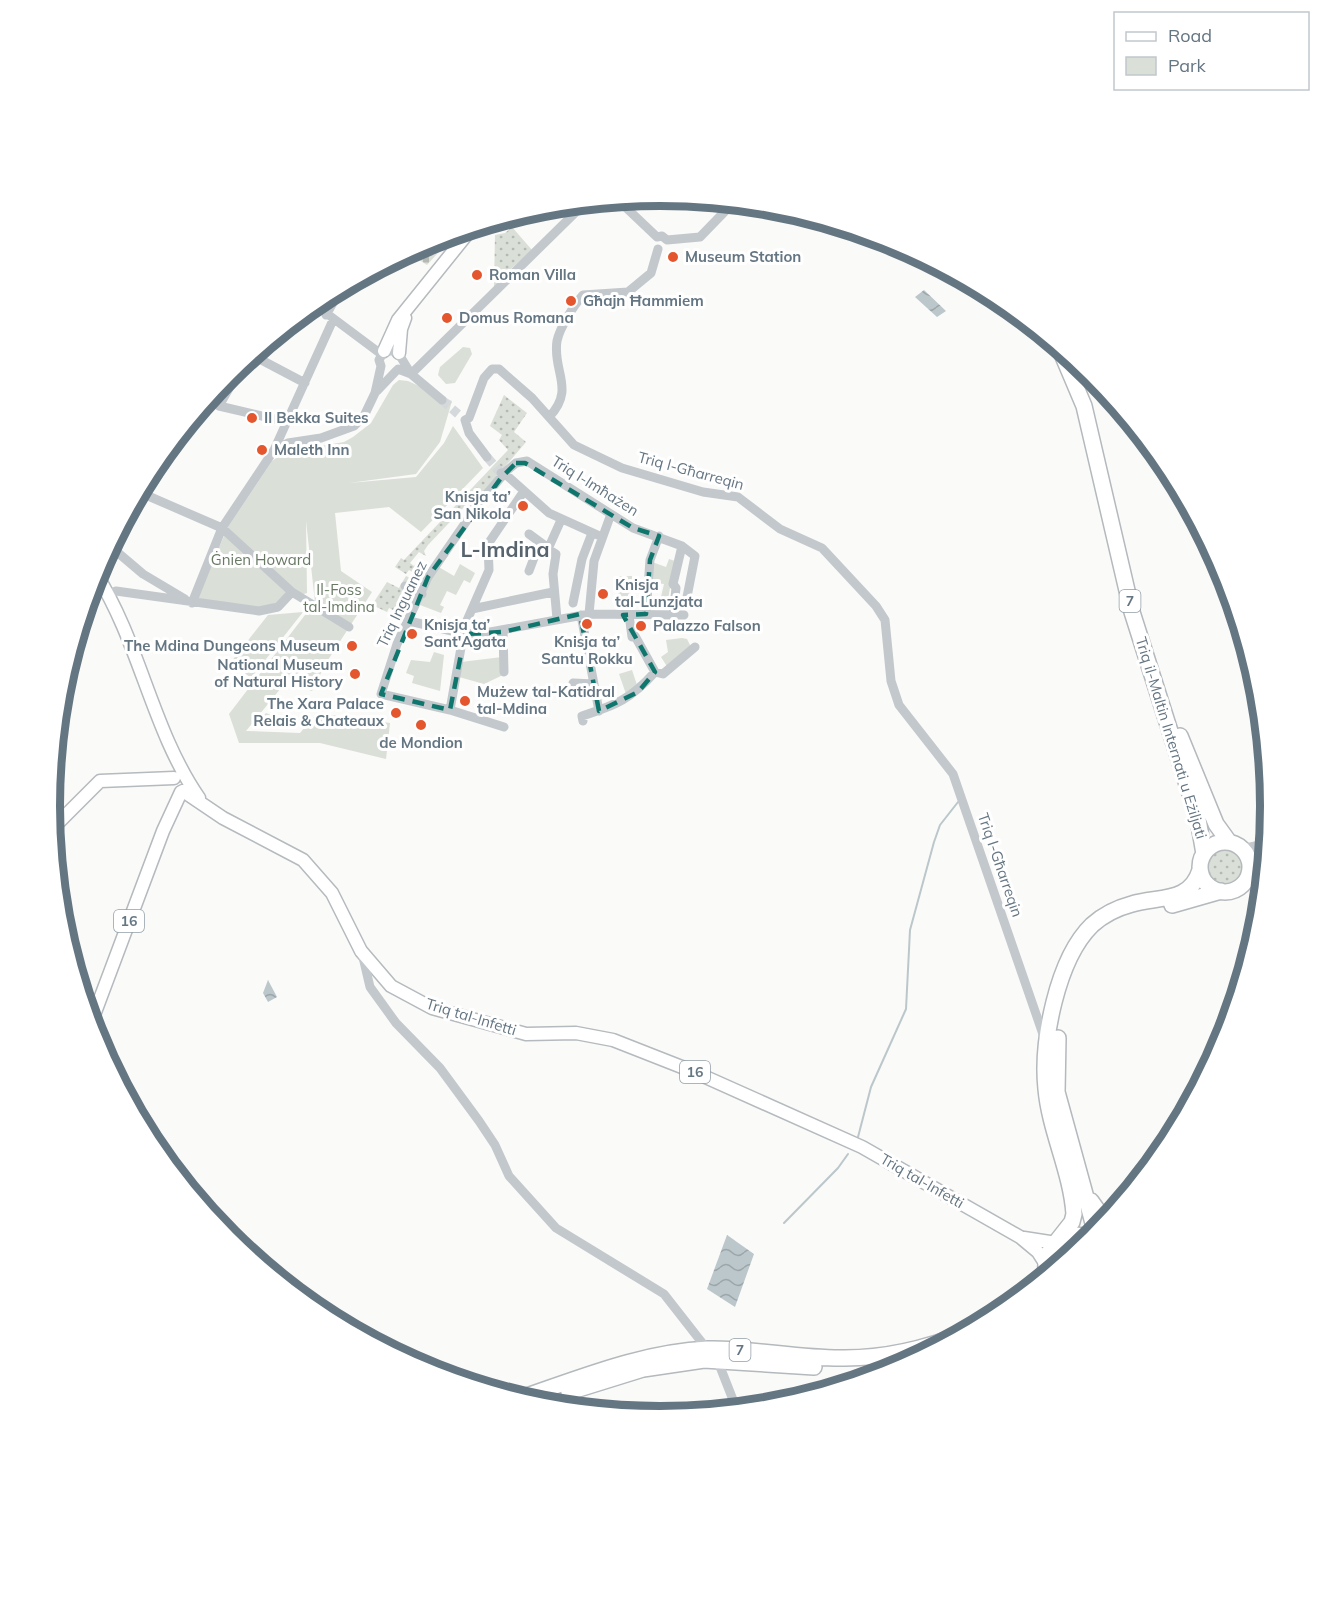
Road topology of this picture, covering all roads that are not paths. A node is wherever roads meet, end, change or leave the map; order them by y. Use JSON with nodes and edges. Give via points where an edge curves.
{"nodes":[{"id":1,"x":625,"y":207,"type":"edge"},
{"id":2,"x":726,"y":210,"type":"edge"},
{"id":3,"x":576,"y":212,"type":"edge"},
{"id":4,"x":657,"y":237,"type":"junction"},
{"id":5,"x":463,"y":240,"type":"edge"},
{"id":6,"x":667,"y":240,"type":"junction"},
{"id":7,"x":658,"y":249,"type":"junction"},
{"id":8,"x":336,"y":301,"type":"edge"},
{"id":9,"x":411,"y":306,"type":"junction"},
{"id":10,"x":321,"y":311,"type":"edge"},
{"id":11,"x":329,"y":318,"type":"junction"},
{"id":12,"x":382,"y":353,"type":"junction"},
{"id":13,"x":260,"y":359,"type":"edge"},
{"id":14,"x":399,"y":364,"type":"junction"},
{"id":15,"x":1067,"y":365,"type":"edge"},
{"id":16,"x":381,"y":366,"type":"junction"},
{"id":17,"x":411,"y":374,"type":"junction"},
{"id":18,"x":1080,"y":377,"type":"edge"},
{"id":19,"x":305,"y":383,"type":"junction"},
{"id":20,"x":227,"y":391,"type":"edge"},
{"id":21,"x":375,"y":393,"type":"junction"},
{"id":22,"x":442,"y":400,"type":"tunnel mouth"},
{"id":23,"x":216,"y":404,"type":"edge"},
{"id":24,"x":219,"y":406,"type":"junction"},
{"id":25,"x":549,"y":417,"type":"junction"},
{"id":26,"x":287,"y":422,"type":"junction"},
{"id":27,"x":274,"y":450,"type":"junction"},
{"id":28,"x":487,"y":457,"type":"tunnel mouth"},
{"id":29,"x":527,"y":461,"type":"joint"},
{"id":30,"x":502,"y":473,"type":"junction"},
{"id":31,"x":524,"y":491,"type":"junction"},
{"id":32,"x":147,"y":495,"type":"edge"},
{"id":33,"x":611,"y":514,"type":"junction"},
{"id":34,"x":561,"y":520,"type":"junction"},
{"id":35,"x":222,"y":528,"type":"junction"},
{"id":36,"x":592,"y":533,"type":"junction"},
{"id":37,"x":528,"y":534,"type":"dead end"},
{"id":38,"x":659,"y":536,"type":"junction"},
{"id":39,"x":602,"y":537,"type":"junction"},
{"id":40,"x":540,"y":542,"type":"junction"},
{"id":41,"x":682,"y":546,"type":"junction"},
{"id":42,"x":549,"y":549,"type":"junction"},
{"id":43,"x":117,"y":552,"type":"edge"},
{"id":44,"x":529,"y":571,"type":"dead end"},
{"id":45,"x":103,"y":585,"type":"edge"},
{"id":46,"x":405,"y":586,"type":"dead end"},
{"id":47,"x":292,"y":592,"type":"junction"},
{"id":48,"x":553,"y":592,"type":"junction"},
{"id":49,"x":100,"y":593,"type":"edge"},
{"id":50,"x":109,"y":594,"type":"junction"},
{"id":51,"x":422,"y":594,"type":"junction"},
{"id":52,"x":686,"y":602,"type":"dead end"},
{"id":53,"x":192,"y":603,"type":"junction"},
{"id":54,"x":472,"y":609,"type":"junction"},
{"id":55,"x":577,"y":612,"type":"junction"},
{"id":56,"x":646,"y":614,"type":"junction"},
{"id":57,"x":629,"y":615,"type":"junction"},
{"id":58,"x":673,"y":615,"type":"junction"},
{"id":59,"x":684,"y":615,"type":"dead end"},
{"id":60,"x":557,"y":619,"type":"junction"},
{"id":61,"x":409,"y":621,"type":"junction"},
{"id":62,"x":123,"y":626,"type":"junction"},
{"id":63,"x":349,"y":627,"type":"dead end"},
{"id":64,"x":503,"y":632,"type":"junction"},
{"id":65,"x":465,"y":634,"type":"junction"},
{"id":66,"x":695,"y":647,"type":"dead end"},
{"id":67,"x":504,"y":672,"type":"dead end"},
{"id":68,"x":655,"y":672,"type":"junction"},
{"id":69,"x":573,"y":682,"type":"dead end"},
{"id":70,"x":594,"y":684,"type":"junction"},
{"id":71,"x":450,"y":710,"type":"junction"},
{"id":72,"x":599,"y":711,"type":"junction"},
{"id":73,"x":583,"y":721,"type":"dead end"},
{"id":74,"x":504,"y":727,"type":"dead end"},
{"id":75,"x":179,"y":784,"type":"junction"},
{"id":76,"x":60,"y":821,"type":"edge"},
{"id":77,"x":1260,"y":843,"type":"edge"},
{"id":78,"x":1236,"y":845,"type":"junction"},
{"id":79,"x":1204,"y":854,"type":"junction"},
{"id":80,"x":1258,"y":865,"type":"edge"},
{"id":81,"x":1200,"y":870,"type":"junction"},
{"id":82,"x":1248,"y":876,"type":"junction"},
{"id":83,"x":1221,"y":891,"type":"junction"},
{"id":84,"x":361,"y":951,"type":"junction"},
{"id":85,"x":1032,"y":1005,"type":"junction"},
{"id":86,"x":1054,"y":1007,"type":"junction"},
{"id":87,"x":96,"y":1010,"type":"edge"},
{"id":88,"x":1046,"y":1045,"type":"junction"},
{"id":89,"x":1085,"y":1191,"type":"junction"},
{"id":90,"x":1101,"y":1214,"type":"edge"},
{"id":91,"x":1093,"y":1222,"type":"edge"},
{"id":92,"x":1080,"y":1235,"type":"edge"},
{"id":93,"x":1020,"y":1237,"type":"junction"},
{"id":94,"x":1056,"y":1242,"type":"junction"},
{"id":95,"x":1048,"y":1265,"type":"edge"},
{"id":96,"x":1044,"y":1268,"type":"edge"},
{"id":97,"x":922,"y":1347,"type":"edge"},
{"id":98,"x":712,"y":1354,"type":"junction"},
{"id":99,"x":879,"y":1365,"type":"edge"},
{"id":100,"x":535,"y":1393,"type":"edge"},
{"id":101,"x":556,"y":1397,"type":"edge"},
{"id":102,"x":734,"y":1403,"type":"edge"}],
"edges":[{"from":1,"to":4,"type":"street"},
{"from":2,"to":6,"type":"street","via":[[700,237]]},
{"from":3,"to":17,"type":"street"},
{"from":4,"to":6,"type":"street"},
{"from":4,"to":7,"type":"street","via":[[654,244]]},
{"from":5,"to":9,"type":"main road"},
{"from":6,"to":7,"type":"street","via":[[666,247]]},
{"from":7,"to":25,"type":"street","via":[[651,273],[628,292],[583,296],[576,303],[557,343],[564,387]]},
{"from":8,"to":11,"type":"street"},
{"from":9,"to":12,"type":"main road","via":[[398,320]]},
{"from":9,"to":14,"type":"main road","via":[[401,328]]},
{"from":10,"to":11,"type":"street"},
{"from":11,"to":12,"type":"street"},
{"from":11,"to":19,"type":"street"},
{"from":12,"to":14,"type":"street","via":[[390,349]]},
{"from":12,"to":16,"type":"street"},
{"from":13,"to":19,"type":"street"},
{"from":14,"to":16,"type":"street","via":[[386,371]]},
{"from":14,"to":17,"type":"street"},
{"from":14,"to":21,"type":"street"},
{"from":15,"to":79,"type":"highway","name":"Triq il-Maltin Internati u Eżiljati","number":"7","via":[[1084,406],[1132,612],[1198,819]]},
{"from":16,"to":21,"type":"street"},
{"from":17,"to":22,"type":"street"},
{"from":18,"to":78,"type":"highway","name":"Triq il-Maltin Internati u Eżiljati","number":"7","via":[[1090,403],[1139,607],[1170,710],[1216,824]]},
{"from":19,"to":26,"type":"street"},
{"from":20,"to":24,"type":"street"},
{"from":21,"to":27,"type":"street","via":[[364,416],[350,428]]},
{"from":23,"to":24,"type":"street"},
{"from":24,"to":26,"type":"street"},
{"from":25,"to":28,"type":"street","name":"Triq l-Għarreqin","via":[[512,377],[495,368],[484,378],[469,418],[461,417]]},
{"from":25,"to":85,"type":"street","name":"Triq l-Għarreqin","via":[[574,445],[610,464],[694,490],[744,500],[780,529],[827,552],[876,606],[885,620],[891,681],[899,705],[953,774]]},
{"from":26,"to":27,"type":"street"},
{"from":27,"to":35,"type":"street"},
{"from":29,"to":30,"type":"street","name":"Triq Inguanez"},
{"from":29,"to":33,"type":"street","name":"Triq l-Imħażen"},
{"from":30,"to":31,"type":"street"},
{"from":30,"to":51,"type":"street","name":"Triq Inguanez","via":[[428,577]]},
{"from":31,"to":34,"type":"street"},
{"from":31,"to":54,"type":"street","via":[[488,544],[489,570]]},
{"from":32,"to":35,"type":"street"},
{"from":33,"to":38,"type":"street","name":"Triq l-Imħażen","via":[[633,528]]},
{"from":33,"to":39,"type":"street"},
{"from":34,"to":36,"type":"street"},
{"from":34,"to":42,"type":"street"},
{"from":35,"to":47,"type":"street"},
{"from":35,"to":53,"type":"street"},
{"from":36,"to":39,"type":"street"},
{"from":36,"to":55,"type":"street","via":[[582,559]]},
{"from":37,"to":40,"type":"street"},
{"from":38,"to":41,"type":"street","name":"Triq l-Imħażen"},
{"from":38,"to":56,"type":"street","via":[[650,560]]},
{"from":39,"to":55,"type":"street"},
{"from":40,"to":42,"type":"street"},
{"from":40,"to":44,"type":"street"},
{"from":41,"to":52,"type":"street","via":[[695,556]]},
{"from":41,"to":58,"type":"street","via":[[673,584]]},
{"from":42,"to":48,"type":"street","via":[[556,554]]},
{"from":43,"to":53,"type":"street","via":[[143,574]]},
{"from":45,"to":50,"type":"main road"},
{"from":46,"to":51,"type":"street"},
{"from":47,"to":53,"type":"street","via":[[278,607],[259,611]]},
{"from":47,"to":63,"type":"street"},
{"from":48,"to":54,"type":"street"},
{"from":48,"to":60,"type":"street"},
{"from":49,"to":62,"type":"main road"},
{"from":50,"to":53,"type":"street","via":[[116,591]]},
{"from":50,"to":62,"type":"main road"},
{"from":51,"to":61,"type":"street","name":"Triq Inguanez"},
{"from":54,"to":65,"type":"street"},
{"from":55,"to":57,"type":"street"},
{"from":55,"to":60,"type":"street"},
{"from":55,"to":70,"type":"street"},
{"from":56,"to":57,"type":"street"},
{"from":56,"to":58,"type":"street"},
{"from":57,"to":68,"type":"street","via":[[632,637],[635,636]]},
{"from":58,"to":59,"type":"street"},
{"from":60,"to":64,"type":"street"},
{"from":61,"to":65,"type":"street"},
{"from":61,"to":71,"type":"street","name":"Triq Inguanez","via":[[381,694]]},
{"from":62,"to":75,"type":"main road","via":[[174,755],[172,765]]},
{"from":64,"to":65,"type":"street"},
{"from":64,"to":67,"type":"street"},
{"from":65,"to":71,"type":"street"},
{"from":66,"to":68,"type":"street","via":[[663,674]]},
{"from":68,"to":72,"type":"street","via":[[638,692]]},
{"from":69,"to":70,"type":"street"},
{"from":70,"to":72,"type":"street"},
{"from":71,"to":74,"type":"street"},
{"from":72,"to":73,"type":"street","via":[[582,716]]},
{"from":75,"to":76,"type":"main road","via":[[153,780],[100,781]]},
{"from":75,"to":84,"type":"main road","name":"Triq tal-Infetti","number":"16","via":[[203,804],[303,860],[332,893]]},
{"from":75,"to":87,"type":"main road","number":"16"},
{"from":77,"to":78,"type":"street"},
{"from":78,"to":79,"type":"highway","via":[[1214,844]]},
{"from":78,"to":82,"type":"highway","number":"7","via":[[1250,861]]},
{"from":79,"to":81,"type":"highway","number":"7"},
{"from":80,"to":82,"type":"street"},
{"from":81,"to":83,"type":"highway","via":[[1207,884]]},
{"from":81,"to":86,"type":"highway","number":"7","via":[[1189,890],[1174,897],[1122,907],[1091,926],[1070,958]]},
{"from":82,"to":83,"type":"highway","via":[[1234,890]]},
{"from":83,"to":89,"type":"highway","via":[[1117,919],[1104,926],[1078,963],[1060,1022],[1057,1092]]},
{"from":84,"to":93,"type":"main road","name":"Triq tal-Infetti","number":"16","via":[[391,986],[432,1008],[526,1034],[576,1034],[614,1040],[861,1147]]},
{"from":84,"to":98,"type":"street","via":[[370,987],[396,1023],[440,1068],[479,1121],[509,1176],[556,1228],[664,1294]]},
{"from":85,"to":86,"type":"street","via":[[1046,1012]]},
{"from":85,"to":88,"type":"street","name":"Triq l-Għarreqin"},
{"from":86,"to":88,"type":"highway","number":"7"},
{"from":88,"to":94,"type":"highway","number":"7","via":[[1047,1098],[1074,1214]]},
{"from":89,"to":90,"type":"highway"},
{"from":89,"to":91,"type":"highway"},
{"from":92,"to":94,"type":"highway"},
{"from":93,"to":94,"type":"main road","name":"Triq tal-Infetti","number":"16"},
{"from":93,"to":96,"type":"main road","name":"Triq tal-Infetti","number":"16","via":[[1038,1252]]},
{"from":94,"to":95,"type":"highway","number":"7"},
{"from":97,"to":98,"type":"highway","number":"7","via":[[842,1359]]},
{"from":98,"to":99,"type":"highway","number":"7","via":[[828,1368]]},
{"from":98,"to":100,"type":"highway","number":"7","via":[[672,1352],[638,1359]]},
{"from":98,"to":101,"type":"highway","number":"7","via":[[643,1369]]},
{"from":98,"to":102,"type":"street"}]}
